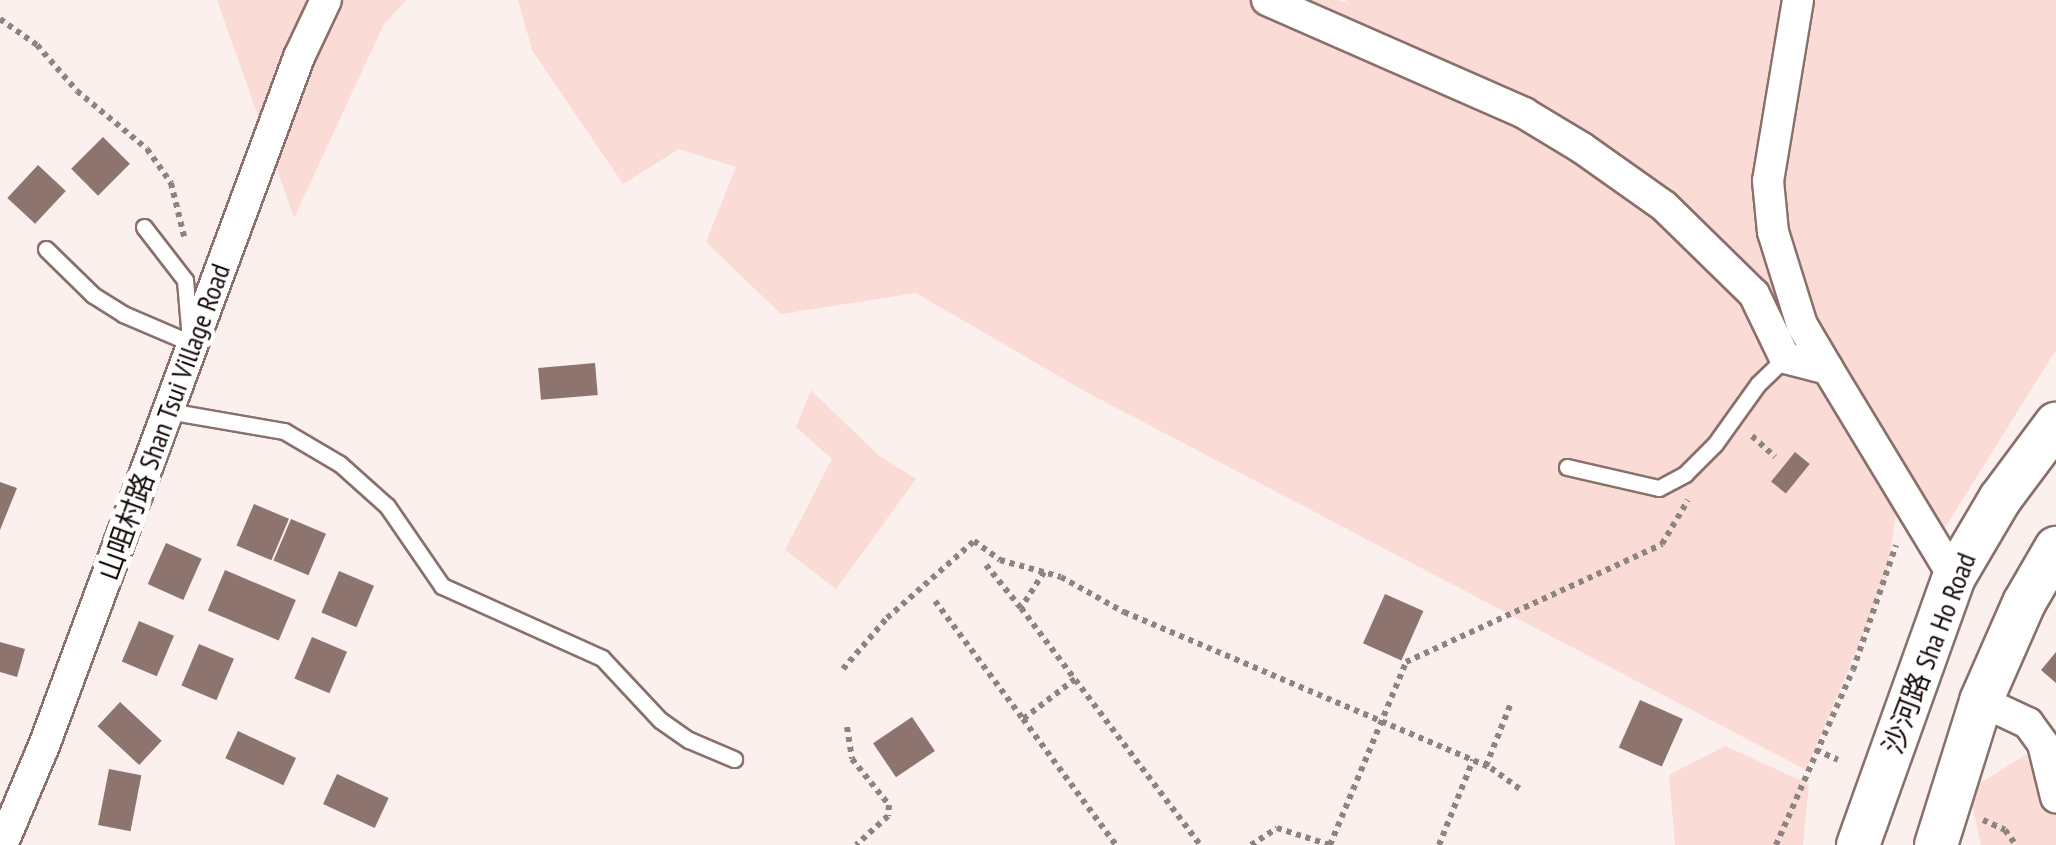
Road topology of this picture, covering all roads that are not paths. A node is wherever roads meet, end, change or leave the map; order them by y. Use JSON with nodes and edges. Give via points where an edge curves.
{"nodes":[{"id":1,"x":326,"y":0,"type":"edge"},
{"id":2,"x":1267,"y":0,"type":"edge"},
{"id":3,"x":1798,"y":0,"type":"edge"},
{"id":4,"x":144,"y":226,"type":"dead end"},
{"id":5,"x":46,"y":250,"type":"dead end"},
{"id":6,"x":193,"y":344,"type":"junction"},
{"id":7,"x":1785,"y":358,"type":"junction"},
{"id":8,"x":1828,"y":370,"type":"junction"},
{"id":9,"x":168,"y":411,"type":"junction"},
{"id":10,"x":2056,"y":424,"type":"edge"},
{"id":11,"x":1567,"y":468,"type":"dead end"},
{"id":12,"x":2056,"y":548,"type":"edge"},
{"id":13,"x":1954,"y":577,"type":"junction"},
{"id":14,"x":1981,"y":701,"type":"junction"},
{"id":15,"x":2049,"y":745,"type":"edge"},
{"id":16,"x":734,"y":759,"type":"dead end"},
{"id":17,"x":2056,"y":797,"type":"edge"},
{"id":18,"x":2,"y":845,"type":"edge"},
{"id":19,"x":1858,"y":845,"type":"edge"},
{"id":20,"x":1936,"y":845,"type":"edge"}],
"edges":[{"from":1,"to":6,"type":"street","name":"山咀村路 Shan Tsui Village Road"},
{"from":2,"to":7,"type":"street","via":[[1490,96],[1613,168],[1740,279],[1764,311]]},
{"from":3,"to":8,"type":"street","via":[[1768,181],[1773,232],[1802,325]]},
{"from":4,"to":6,"type":"lane","via":[[185,280]]},
{"from":5,"to":6,"type":"lane","via":[[123,314]]},
{"from":6,"to":9,"type":"street","name":"山咀村路 Shan Tsui Village Road"},
{"from":7,"to":8,"type":"street"},
{"from":7,"to":11,"type":"lane","via":[[1686,474],[1658,488]]},
{"from":8,"to":13,"type":"street"},
{"from":9,"to":16,"type":"lane","via":[[284,431],[340,464],[387,506],[442,586],[602,658],[660,720]]},
{"from":9,"to":18,"type":"street","name":"山咀村路 Shan Tsui Village Road"},
{"from":10,"to":13,"type":"main road","name":"沙河路 Sha Ho Road"},
{"from":12,"to":14,"type":"main road"},
{"from":13,"to":19,"type":"main road","name":"沙河路 Sha Ho Road"},
{"from":14,"to":15,"type":"street","via":[[2028,723]]},
{"from":14,"to":20,"type":"main road"},
{"from":15,"to":17,"type":"street"}]}
